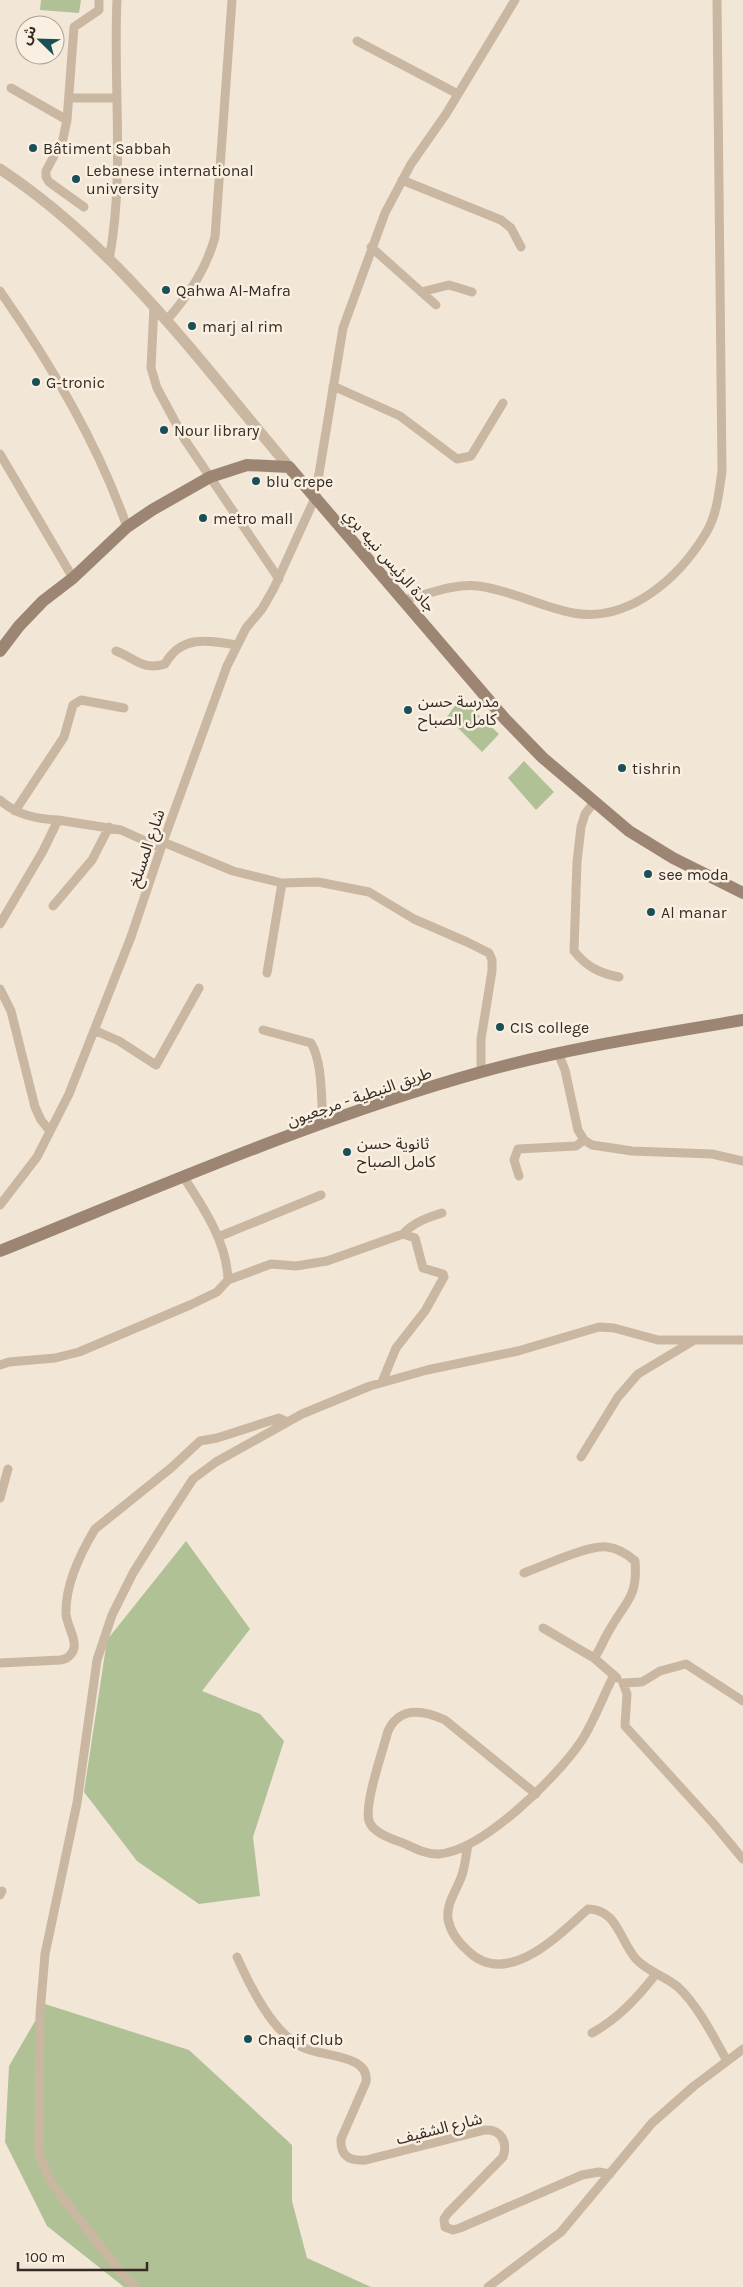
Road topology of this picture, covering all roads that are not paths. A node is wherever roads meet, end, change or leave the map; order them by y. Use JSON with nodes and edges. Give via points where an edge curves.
{"nodes":[{"id":1,"x":100,"y":0,"type":"edge"},
{"id":2,"x":117,"y":0,"type":"edge"},
{"id":3,"x":232,"y":0,"type":"edge"},
{"id":4,"x":515,"y":0,"type":"edge"},
{"id":5,"x":717,"y":0,"type":"edge"},
{"id":6,"x":357,"y":41,"type":"dead end"},
{"id":7,"x":12,"y":88,"type":"dead end"},
{"id":8,"x":458,"y":94,"type":"junction"},
{"id":9,"x":70,"y":98,"type":"junction"},
{"id":10,"x":116,"y":98,"type":"junction"},
{"id":11,"x":67,"y":120,"type":"junction"},
{"id":12,"x":0,"y":170,"type":"edge"},
{"id":13,"x":402,"y":180,"type":"junction"},
{"id":14,"x":84,"y":207,"type":"dead end"},
{"id":15,"x":371,"y":247,"type":"junction"},
{"id":16,"x":521,"y":248,"type":"dead end"},
{"id":17,"x":109,"y":260,"type":"junction"},
{"id":18,"x":0,"y":291,"type":"edge"},
{"id":19,"x":421,"y":292,"type":"junction"},
{"id":20,"x":472,"y":292,"type":"dead end"},
{"id":21,"x":436,"y":305,"type":"dead end"},
{"id":22,"x":154,"y":306,"type":"junction"},
{"id":23,"x":168,"y":320,"type":"junction"},
{"id":24,"x":333,"y":386,"type":"junction"},
{"id":25,"x":503,"y":403,"type":"dead end"},
{"id":26,"x":0,"y":454,"type":"edge"},
{"id":27,"x":289,"y":467,"type":"junction"},
{"id":28,"x":210,"y":477,"type":"junction"},
{"id":29,"x":315,"y":498,"type":"junction"},
{"id":30,"x":127,"y":527,"type":"junction"},
{"id":31,"x":73,"y":578,"type":"junction"},
{"id":32,"x":279,"y":579,"type":"junction"},
{"id":33,"x":403,"y":600,"type":"junction"},
{"id":34,"x":236,"y":645,"type":"junction"},
{"id":35,"x":0,"y":650,"type":"edge"},
{"id":36,"x":116,"y":651,"type":"dead end"},
{"id":37,"x":124,"y":708,"type":"dead end"},
{"id":38,"x":0,"y":800,"type":"edge"},
{"id":39,"x":595,"y":801,"type":"junction"},
{"id":40,"x":15,"y":811,"type":"junction"},
{"id":41,"x":58,"y":820,"type":"junction"},
{"id":42,"x":109,"y":827,"type":"junction"},
{"id":43,"x":162,"y":845,"type":"junction"},
{"id":44,"x":282,"y":884,"type":"junction"},
{"id":45,"x":743,"y":893,"type":"edge"},
{"id":46,"x":53,"y":906,"type":"dead end"},
{"id":47,"x":0,"y":924,"type":"edge"},
{"id":48,"x":267,"y":973,"type":"dead end"},
{"id":49,"x":619,"y":977,"type":"dead end"},
{"id":50,"x":199,"y":988,"type":"dead end"},
{"id":51,"x":0,"y":989,"type":"edge"},
{"id":52,"x":743,"y":1020,"type":"edge"},
{"id":53,"x":94,"y":1030,"type":"junction"},
{"id":54,"x":263,"y":1030,"type":"dead end"},
{"id":55,"x":558,"y":1053,"type":"junction"},
{"id":56,"x":481,"y":1072,"type":"junction"},
{"id":57,"x":323,"y":1124,"type":"junction"},
{"id":58,"x":49,"y":1130,"type":"junction"},
{"id":59,"x":584,"y":1140,"type":"junction"},
{"id":60,"x":743,"y":1161,"type":"edge"},
{"id":61,"x":184,"y":1176,"type":"junction"},
{"id":62,"x":519,"y":1176,"type":"dead end"},
{"id":63,"x":321,"y":1195,"type":"dead end"},
{"id":64,"x":0,"y":1205,"type":"edge"},
{"id":65,"x":442,"y":1213,"type":"dead end"},
{"id":66,"x":403,"y":1234,"type":"junction"},
{"id":67,"x":218,"y":1237,"type":"junction"},
{"id":68,"x":0,"y":1251,"type":"edge"},
{"id":69,"x":228,"y":1280,"type":"junction"},
{"id":70,"x":743,"y":1340,"type":"edge"},
{"id":71,"x":693,"y":1341,"type":"junction"},
{"id":72,"x":0,"y":1364,"type":"edge"},
{"id":73,"x":382,"y":1382,"type":"junction"},
{"id":74,"x":288,"y":1422,"type":"junction"},
{"id":75,"x":581,"y":1457,"type":"dead end"},
{"id":76,"x":8,"y":1469,"type":"dead end"},
{"id":77,"x":0,"y":1498,"type":"edge"},
{"id":78,"x":524,"y":1573,"type":"dead end"},
{"id":79,"x":543,"y":1628,"type":"dead end"},
{"id":80,"x":594,"y":1658,"type":"junction"},
{"id":81,"x":0,"y":1664,"type":"edge"},
{"id":82,"x":614,"y":1674,"type":"junction"},
{"id":83,"x":623,"y":1683,"type":"junction"},
{"id":84,"x":743,"y":1701,"type":"edge"},
{"id":85,"x":536,"y":1794,"type":"junction"},
{"id":86,"x":468,"y":1845,"type":"junction"},
{"id":87,"x":743,"y":1859,"type":"edge"},
{"id":88,"x":237,"y":1957,"type":"dead end"},
{"id":89,"x":656,"y":1974,"type":"junction"},
{"id":90,"x":592,"y":2033,"type":"dead end"},
{"id":91,"x":743,"y":2050,"type":"edge"},
{"id":92,"x":727,"y":2062,"type":"junction"},
{"id":93,"x":610,"y":2174,"type":"junction"},
{"id":94,"x":135,"y":2287,"type":"edge"},
{"id":95,"x":488,"y":2287,"type":"edge"}],
"edges":[{"from":1,"to":9,"type":"street","via":[[99,10],[74,27]]},
{"from":2,"to":10,"type":"street"},
{"from":3,"to":23,"type":"street","via":[[214,236],[210,255],[198,281]]},
{"from":4,"to":8,"type":"street","name":"شارع المسلخ"},
{"from":5,"to":33,"type":"street","via":[[722,471],[719,494],[706,533],[659,588],[630,607],[612,612],[574,613],[476,586]]},
{"from":6,"to":8,"type":"street"},
{"from":7,"to":11,"type":"street"},
{"from":8,"to":13,"type":"street","name":"شارع المسلخ"},
{"from":9,"to":10,"type":"street"},
{"from":9,"to":11,"type":"street"},
{"from":10,"to":17,"type":"street","via":[[116,223]]},
{"from":11,"to":14,"type":"street","via":[[63,139],[46,177]]},
{"from":12,"to":17,"type":"street","via":[[48,204]]},
{"from":13,"to":15,"type":"street","name":"شارع المسلخ"},
{"from":13,"to":16,"type":"street","via":[[501,220],[511,228]]},
{"from":15,"to":19,"type":"street"},
{"from":15,"to":24,"type":"street","name":"شارع المسلخ","via":[[343,328]]},
{"from":17,"to":22,"type":"street"},
{"from":18,"to":30,"type":"street","via":[[30,334],[105,468]]},
{"from":19,"to":20,"type":"street","via":[[449,285]]},
{"from":19,"to":21,"type":"street"},
{"from":22,"to":23,"type":"street"},
{"from":22,"to":28,"type":"street","via":[[151,368],[157,388],[185,440]]},
{"from":23,"to":27,"type":"street"},
{"from":24,"to":25,"type":"street","via":[[400,416],[457,459],[471,456]]},
{"from":24,"to":29,"type":"street","name":"شارع المسلخ"},
{"from":26,"to":31,"type":"street"},
{"from":27,"to":28,"type":"main road","via":[[247,465]]},
{"from":27,"to":29,"type":"main road","name":"جادة الرئيس نبيه بري"},
{"from":28,"to":30,"type":"main road"},
{"from":28,"to":32,"type":"street"},
{"from":29,"to":32,"type":"street","name":"شارع المسلخ"},
{"from":29,"to":33,"type":"main road","name":"جادة الرئيس نبيه بري"},
{"from":30,"to":31,"type":"main road"},
{"from":31,"to":35,"type":"main road","via":[[18,626]]},
{"from":32,"to":34,"type":"street","name":"شارع المسلخ"},
{"from":33,"to":39,"type":"main road","name":"جادة الرئيس نبيه بري","via":[[505,719],[543,758]]},
{"from":34,"to":36,"type":"street","via":[[218,642],[186,644],[171,652],[165,664],[154,667],[137,663]]},
{"from":34,"to":43,"type":"street","name":"شارع المسلخ"},
{"from":37,"to":40,"type":"street","via":[[81,700],[72,705],[64,738]]},
{"from":38,"to":40,"type":"street"},
{"from":39,"to":45,"type":"main road","name":"جادة الرئيس نبيه بري","via":[[649,844]]},
{"from":39,"to":49,"type":"street","via":[[585,814],[581,827],[574,951],[593,969]]},
{"from":40,"to":41,"type":"street"},
{"from":41,"to":42,"type":"street"},
{"from":41,"to":47,"type":"street","via":[[44,851]]},
{"from":42,"to":43,"type":"street"},
{"from":42,"to":46,"type":"street","via":[[92,860]]},
{"from":43,"to":44,"type":"street","via":[[233,871]]},
{"from":43,"to":53,"type":"street","name":"شارع المسلخ","via":[[131,937]]},
{"from":44,"to":48,"type":"street"},
{"from":44,"to":56,"type":"street","via":[[318,882],[369,892],[414,919],[488,953],[492,972],[481,1039]]},
{"from":50,"to":53,"type":"street","via":[[156,1065],[119,1041]]},
{"from":51,"to":58,"type":"street","via":[[11,1010],[35,1106]]},
{"from":52,"to":55,"type":"main road","name":"طريق النبطية - مرجعيون"},
{"from":53,"to":58,"type":"street","name":"شارع المسلخ","via":[[69,1094]]},
{"from":54,"to":57,"type":"street","via":[[301,1039],[316,1051]]},
{"from":55,"to":56,"type":"main road","name":"طريق النبطية - مرجعيون"},
{"from":55,"to":59,"type":"street","via":[[565,1070],[578,1130]]},
{"from":56,"to":57,"type":"main road","name":"طريق النبطية - مرجعيون"},
{"from":57,"to":61,"type":"main road","name":"طريق النبطية - مرجعيون"},
{"from":58,"to":64,"type":"street","name":"شارع المسلخ","via":[[36,1157]]},
{"from":59,"to":60,"type":"street","via":[[603,1148],[712,1154]]},
{"from":59,"to":62,"type":"street","via":[[576,1146],[518,1149],[514,1160]]},
{"from":61,"to":67,"type":"street"},
{"from":61,"to":68,"type":"main road","name":"طريق النبطية - مرجعيون"},
{"from":63,"to":67,"type":"street"},
{"from":65,"to":66,"type":"street","via":[[423,1219]]},
{"from":66,"to":69,"type":"street","via":[[339,1258],[296,1266],[271,1264]]},
{"from":66,"to":73,"type":"street","via":[[414,1238],[423,1268],[436,1270],[444,1277],[425,1311],[399,1343]]},
{"from":67,"to":69,"type":"street"},
{"from":69,"to":72,"type":"street","via":[[217,1292],[91,1348],[55,1358]]},
{"from":70,"to":71,"type":"street"},
{"from":71,"to":73,"type":"street","via":[[658,1340],[599,1327],[518,1351]]},
{"from":71,"to":75,"type":"street","via":[[638,1374],[618,1397]]},
{"from":73,"to":74,"type":"street"},
{"from":74,"to":81,"type":"street","via":[[279,1418],[200,1441],[95,1529],[82,1552],[68,1594],[66,1613],[74,1638],[71,1656],[60,1660]]},
{"from":74,"to":94,"type":"street","via":[[216,1462],[193,1479],[138,1564],[112,1615],[97,1660],[77,1803],[45,1954],[40,2014],[39,2155],[65,2202]]},
{"from":76,"to":77,"type":"street"},
{"from":78,"to":80,"type":"street","via":[[605,1547],[627,1554],[635,1561],[636,1580],[632,1595]]},
{"from":79,"to":80,"type":"street"},
{"from":80,"to":82,"type":"street"},
{"from":82,"to":83,"type":"street"},
{"from":82,"to":85,"type":"street","via":[[580,1743]]},
{"from":83,"to":84,"type":"street","via":[[642,1682],[660,1671],[686,1664]]},
{"from":83,"to":87,"type":"street","via":[[627,1694],[625,1726]]},
{"from":85,"to":86,"type":"street"},
{"from":85,"to":86,"type":"street","via":[[445,1720],[416,1711],[399,1717],[388,1732],[374,1784],[369,1808],[372,1827],[384,1836],[436,1854]]},
{"from":86,"to":89,"type":"street","via":[[448,1918],[450,1930],[470,1954],[495,1964],[524,1958],[552,1942],[588,1909],[596,1909],[611,1918],[635,1958]]},
{"from":88,"to":93,"type":"street","name":"شارع الشقيف","via":[[262,2003],[296,2044],[318,2054],[350,2060],[365,2068],[366,2082],[341,2139],[341,2149],[346,2157],[366,2160],[485,2130],[493,2130],[503,2137],[503,2157],[448,2214],[444,2219],[445,2227],[460,2228],[582,2175]]},
{"from":89,"to":90,"type":"street","via":[[630,2006]]},
{"from":89,"to":92,"type":"street","via":[[677,1987],[689,2000],[708,2026]]},
{"from":91,"to":92,"type":"street"},
{"from":92,"to":93,"type":"street","via":[[666,2110],[639,2137]]},
{"from":93,"to":95,"type":"street","via":[[560,2232]]}]}
